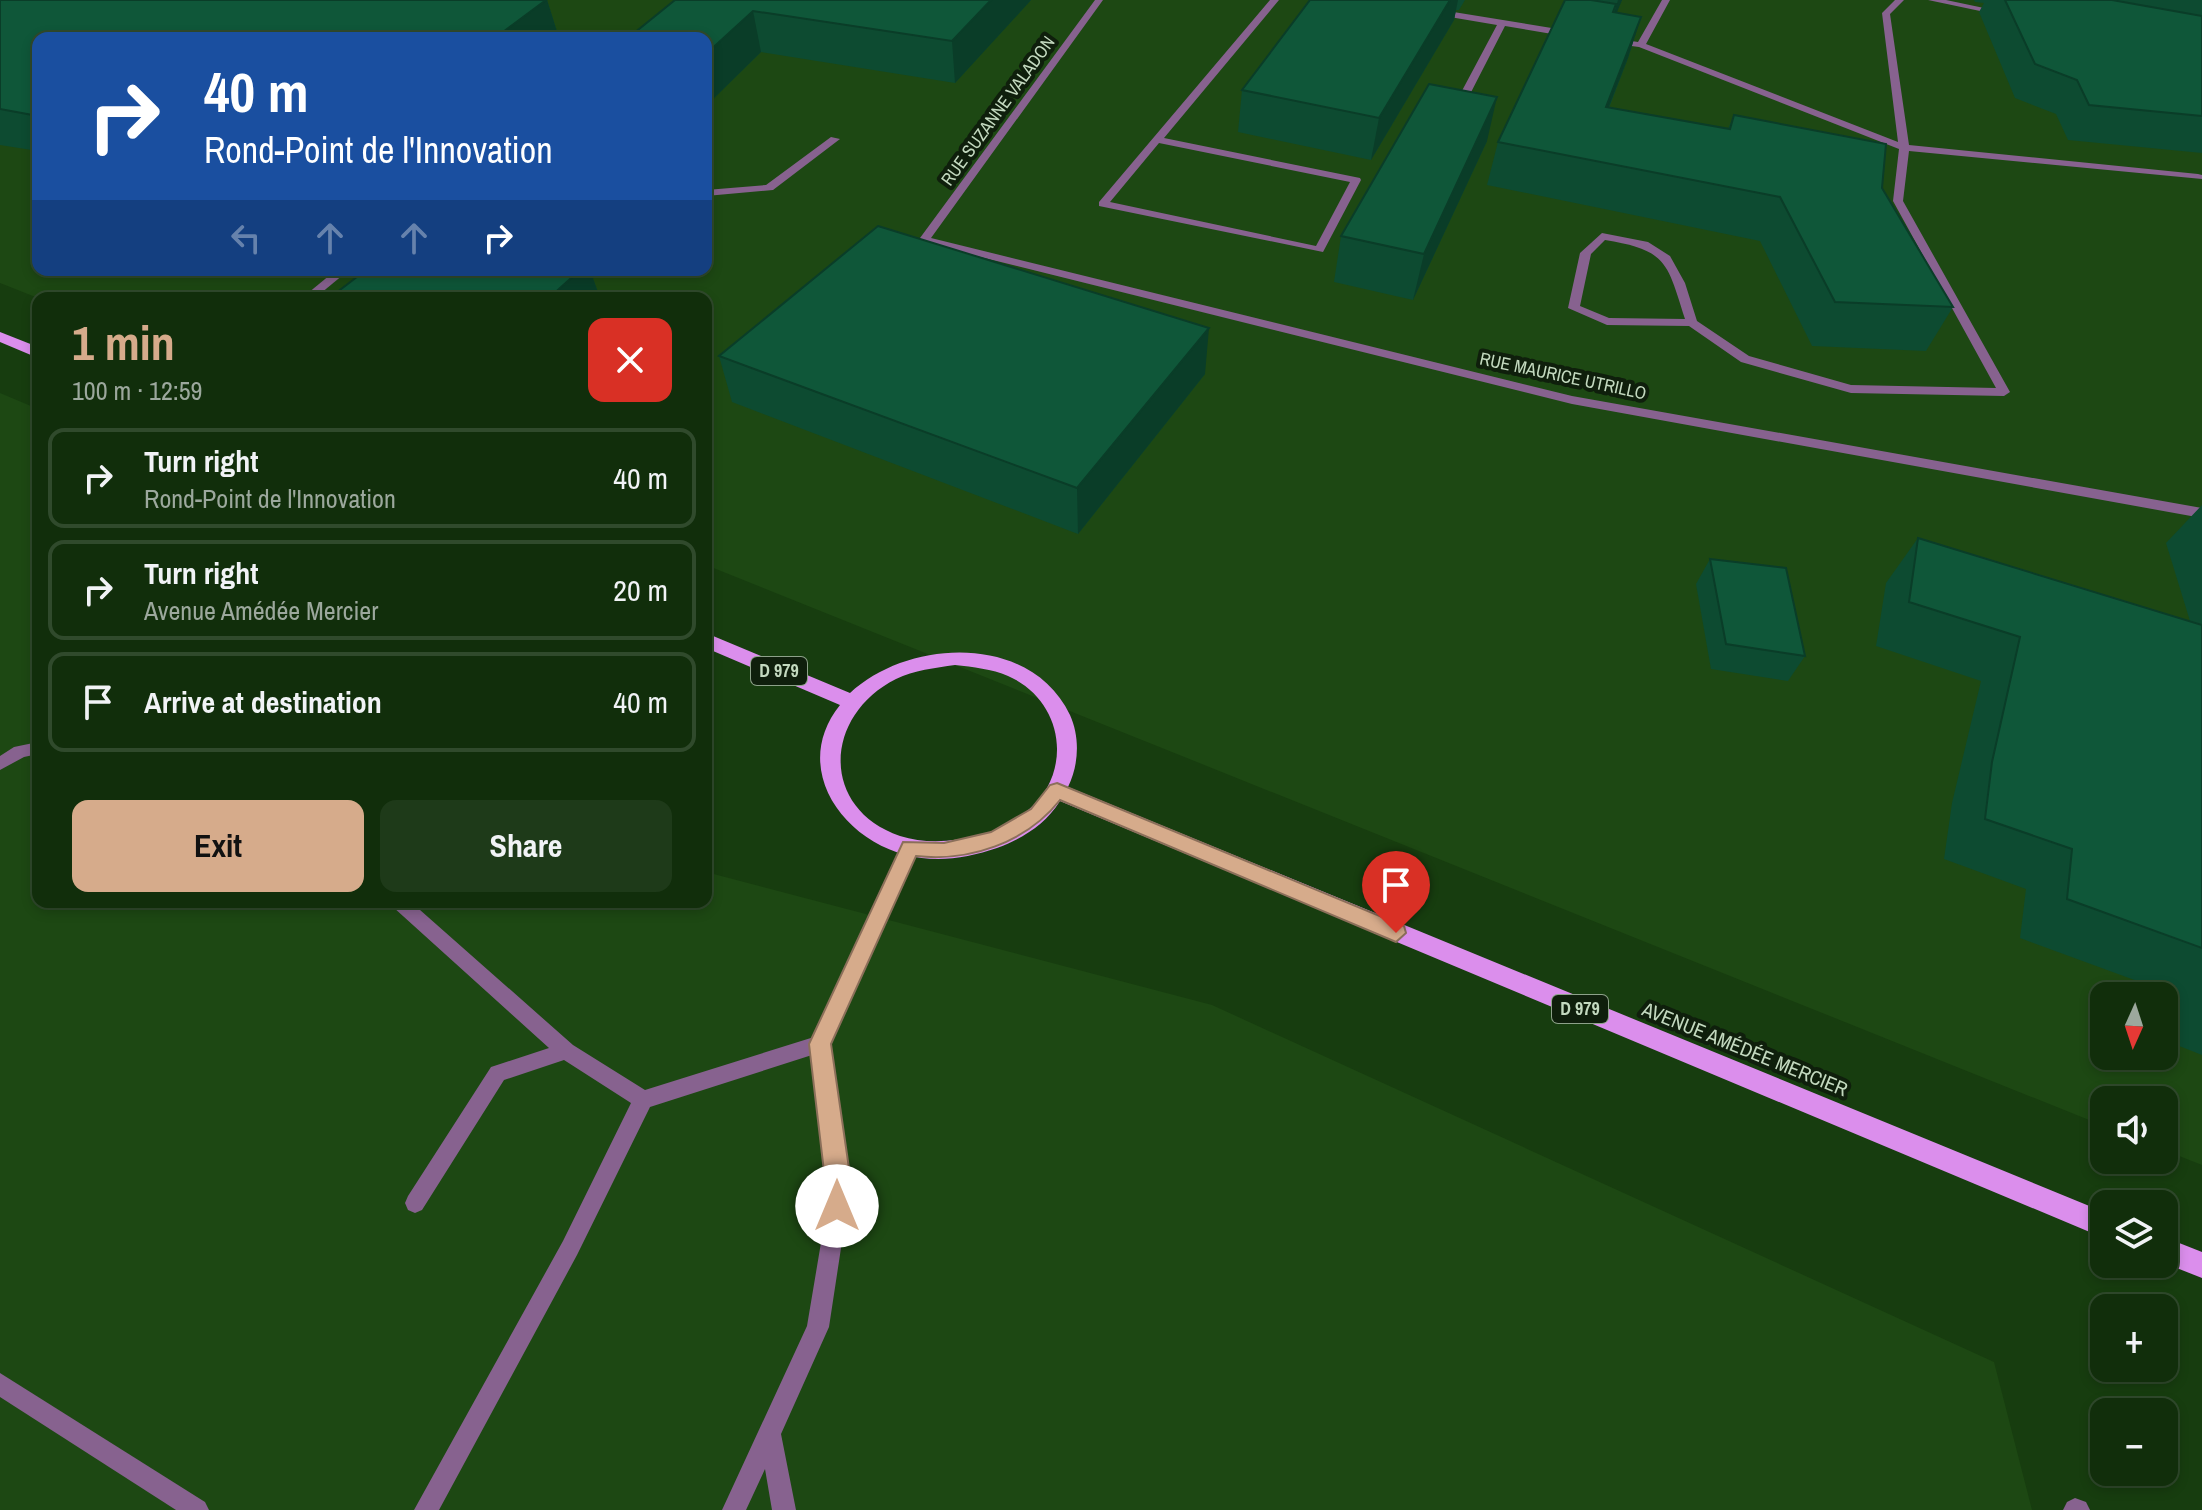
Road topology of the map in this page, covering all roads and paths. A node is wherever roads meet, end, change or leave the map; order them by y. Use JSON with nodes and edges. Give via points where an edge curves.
{"nodes":[{"id":1,"x":1099,"y":0,"type":"edge"},
{"id":2,"x":1275,"y":0,"type":"edge"},
{"id":3,"x":1666,"y":0,"type":"edge"},
{"id":4,"x":1900,"y":0,"type":"edge"},
{"id":5,"x":1932,"y":0,"type":"edge"},
{"id":6,"x":1424,"y":10,"type":"edge"},
{"id":7,"x":2007,"y":13,"type":"edge"},
{"id":8,"x":1502,"y":23,"type":"junction"},
{"id":9,"x":1579,"y":35,"type":"edge"},
{"id":10,"x":1594,"y":38,"type":"edge"},
{"id":11,"x":1641,"y":45,"type":"junction"},
{"id":12,"x":1461,"y":102,"type":"edge"},
{"id":13,"x":835,"y":139,"type":"dead end"},
{"id":14,"x":1157,"y":140,"type":"junction"},
{"id":15,"x":1904,"y":148,"type":"junction"},
{"id":16,"x":2198,"y":177,"type":"dead end"},
{"id":17,"x":712,"y":193,"type":"edge"},
{"id":18,"x":924,"y":240,"type":"joint"},
{"id":19,"x":336,"y":276,"type":"edge"},
{"id":20,"x":316,"y":292,"type":"edge"},
{"id":21,"x":1692,"y":323,"type":"junction"},
{"id":22,"x":0,"y":336,"type":"edge"},
{"id":23,"x":32,"y":350,"type":"edge"},
{"id":24,"x":2202,"y":513,"type":"edge"},
{"id":25,"x":712,"y":643,"type":"edge"},
{"id":26,"x":852,"y":702,"type":"junction"},
{"id":27,"x":32,"y":749,"type":"edge"},
{"id":28,"x":0,"y":764,"type":"edge"},
{"id":29,"x":1057,"y":791,"type":"junction"},
{"id":30,"x":910,"y":848,"type":"junction"},
{"id":31,"x":406,"y":908,"type":"edge"},
{"id":32,"x":820,"y":1044,"type":"junction"},
{"id":33,"x":566,"y":1051,"type":"junction"},
{"id":34,"x":643,"y":1100,"type":"junction"},
{"id":35,"x":415,"y":1203,"type":"dead end"},
{"id":36,"x":2090,"y":1219,"type":"edge"},
{"id":37,"x":2178,"y":1256,"type":"edge"},
{"id":38,"x":2202,"y":1265,"type":"edge"},
{"id":39,"x":0,"y":1384,"type":"edge"},
{"id":40,"x":770,"y":1435,"type":"junction"},
{"id":41,"x":197,"y":1510,"type":"edge"},
{"id":42,"x":426,"y":1510,"type":"edge"},
{"id":43,"x":734,"y":1510,"type":"edge"},
{"id":44,"x":784,"y":1510,"type":"edge"}],
"edges":[{"from":1,"to":18,"type":"street","name":"RUE SUZANNE VALADON"},
{"from":2,"to":14,"type":"street"},
{"from":3,"to":11,"type":"street"},
{"from":4,"to":15,"type":"street","via":[[1886,13]]},
{"from":5,"to":7,"type":"street"},
{"from":6,"to":8,"type":"street"},
{"from":8,"to":9,"type":"street"},
{"from":8,"to":12,"type":"street"},
{"from":10,"to":11,"type":"street"},
{"from":11,"to":15,"type":"street"},
{"from":13,"to":17,"type":"street","via":[[769,188]]},
{"from":14,"to":14,"type":"street","via":[[1103,204],[1319,250],[1356,180]]},
{"from":15,"to":16,"type":"street"},
{"from":15,"to":21,"type":"street","via":[[1898,201],[2004,392],[1851,389],[1745,359]]},
{"from":18,"to":24,"type":"street","name":"RUE MAURICE UTRILLO","via":[[1572,400]]},
{"from":19,"to":20,"type":"street"},
{"from":21,"to":21,"type":"street","via":[[1672,261],[1645,242],[1602,236],[1586,253],[1574,308],[1607,321]]},
{"from":22,"to":23,"type":"main road"},
{"from":25,"to":26,"type":"main road","number":"D 979"},
{"from":26,"to":29,"type":"main road","via":[[880,679],[916,664],[955,658],[992,663],[1026,677],[1052,698],[1067,727],[1069,758]]},
{"from":26,"to":30,"type":"main road","via":[[836,725],[828,775],[838,800],[855,821]]},
{"from":27,"to":28,"type":"street"},
{"from":29,"to":30,"type":"main road","via":[[1038,814],[1001,837],[944,851]]},
{"from":29,"to":36,"type":"main road","name":"AVENUE AMÉDÉE MERCIER","number":"D 979"},
{"from":30,"to":32,"type":"street"},
{"from":31,"to":33,"type":"street"},
{"from":32,"to":34,"type":"street"},
{"from":32,"to":40,"type":"street","via":[[840,1189],[818,1327]]},
{"from":33,"to":34,"type":"street"},
{"from":33,"to":35,"type":"street","via":[[498,1073]]},
{"from":34,"to":42,"type":"street","via":[[570,1248]]},
{"from":37,"to":38,"type":"main road"},
{"from":39,"to":41,"type":"street"},
{"from":40,"to":43,"type":"street"},
{"from":40,"to":44,"type":"street"}]}
